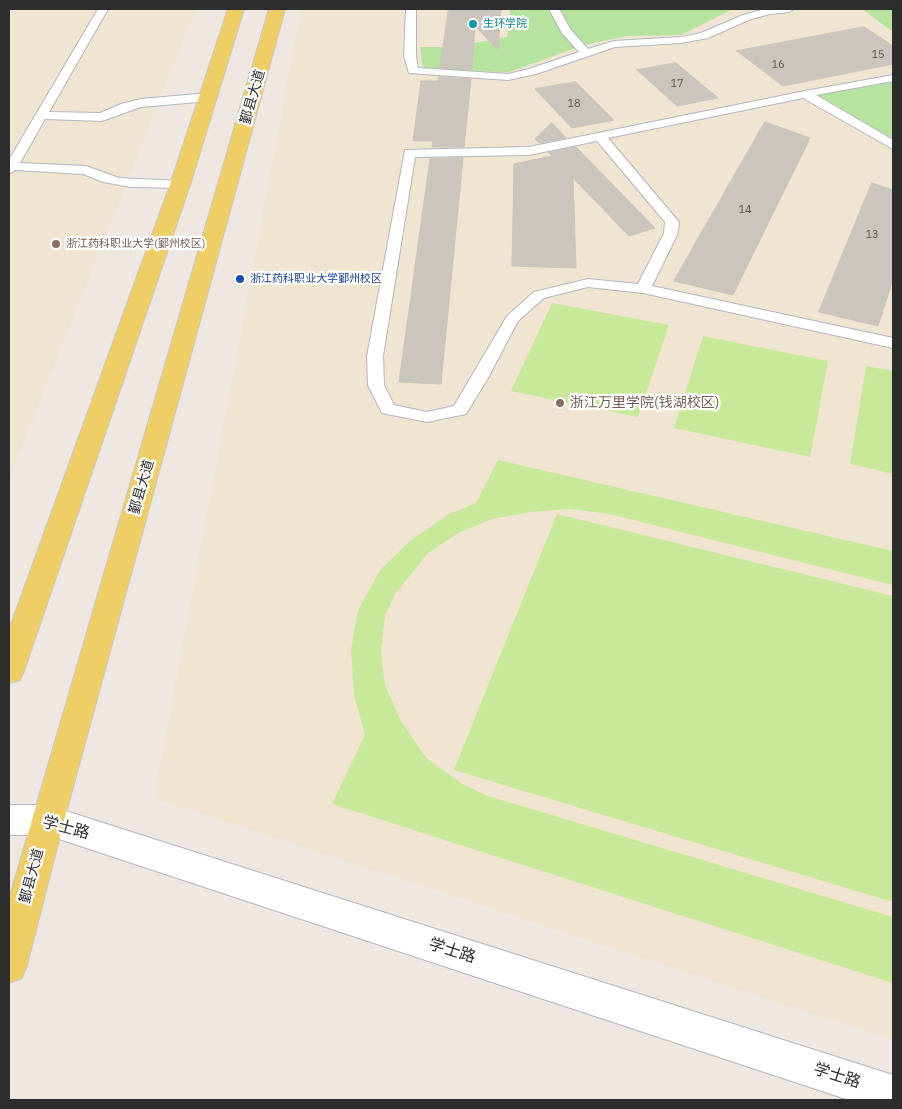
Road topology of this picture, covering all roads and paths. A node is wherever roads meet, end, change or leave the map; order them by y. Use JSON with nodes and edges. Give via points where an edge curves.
{"nodes":[{"id":1,"x":102,"y":9,"type":"edge"},
{"id":2,"x":236,"y":9,"type":"edge"},
{"id":3,"x":277,"y":9,"type":"edge"},
{"id":4,"x":411,"y":9,"type":"edge"},
{"id":5,"x":554,"y":9,"type":"edge"},
{"id":6,"x":789,"y":9,"type":"edge"},
{"id":7,"x":585,"y":52,"type":"junction"},
{"id":8,"x":893,"y":78,"type":"edge"},
{"id":9,"x":805,"y":94,"type":"junction"},
{"id":10,"x":209,"y":97,"type":"junction"},
{"id":11,"x":41,"y":115,"type":"junction"},
{"id":12,"x":600,"y":136,"type":"junction"},
{"id":13,"x":893,"y":145,"type":"edge"},
{"id":14,"x":10,"y":168,"type":"edge"},
{"id":15,"x":180,"y":185,"type":"junction"},
{"id":16,"x":643,"y":289,"type":"junction"},
{"id":17,"x":893,"y":343,"type":"edge"},
{"id":18,"x":9,"y":671,"type":"edge"},
{"id":19,"x":9,"y":820,"type":"edge"},
{"id":20,"x":47,"y":820,"type":"junction"},
{"id":21,"x":9,"y":965,"type":"edge"},
{"id":22,"x":893,"y":1094,"type":"edge"}],
"edges":[{"from":1,"to":11,"type":"lane"},
{"from":2,"to":10,"type":"main road"},
{"from":3,"to":20,"type":"main road","name":"鄞县大道"},
{"from":4,"to":7,"type":"lane","via":[[410,56],[414,72],[508,77],[532,72]]},
{"from":5,"to":7,"type":"lane","via":[[566,31]]},
{"from":6,"to":7,"type":"lane","via":[[747,17],[704,36],[614,44]]},
{"from":8,"to":9,"type":"lane"},
{"from":9,"to":12,"type":"lane"},
{"from":9,"to":13,"type":"lane"},
{"from":10,"to":11,"type":"lane","via":[[141,103],[102,117]]},
{"from":10,"to":15,"type":"main road"},
{"from":11,"to":14,"type":"lane"},
{"from":12,"to":16,"type":"lane","via":[[672,222],[671,233]]},
{"from":12,"to":16,"type":"lane","via":[[529,151],[410,153],[375,356],[376,385],[388,409],[427,417],[460,410],[512,319],[539,295],[588,283]]},
{"from":14,"to":15,"type":"lane","via":[[86,170],[109,180]]},
{"from":15,"to":18,"type":"main road"},
{"from":16,"to":17,"type":"lane"},
{"from":19,"to":20,"type":"street","name":"学士路"},
{"from":20,"to":21,"type":"main road","name":"鄞县大道"},
{"from":20,"to":22,"type":"street","name":"学士路"}]}
